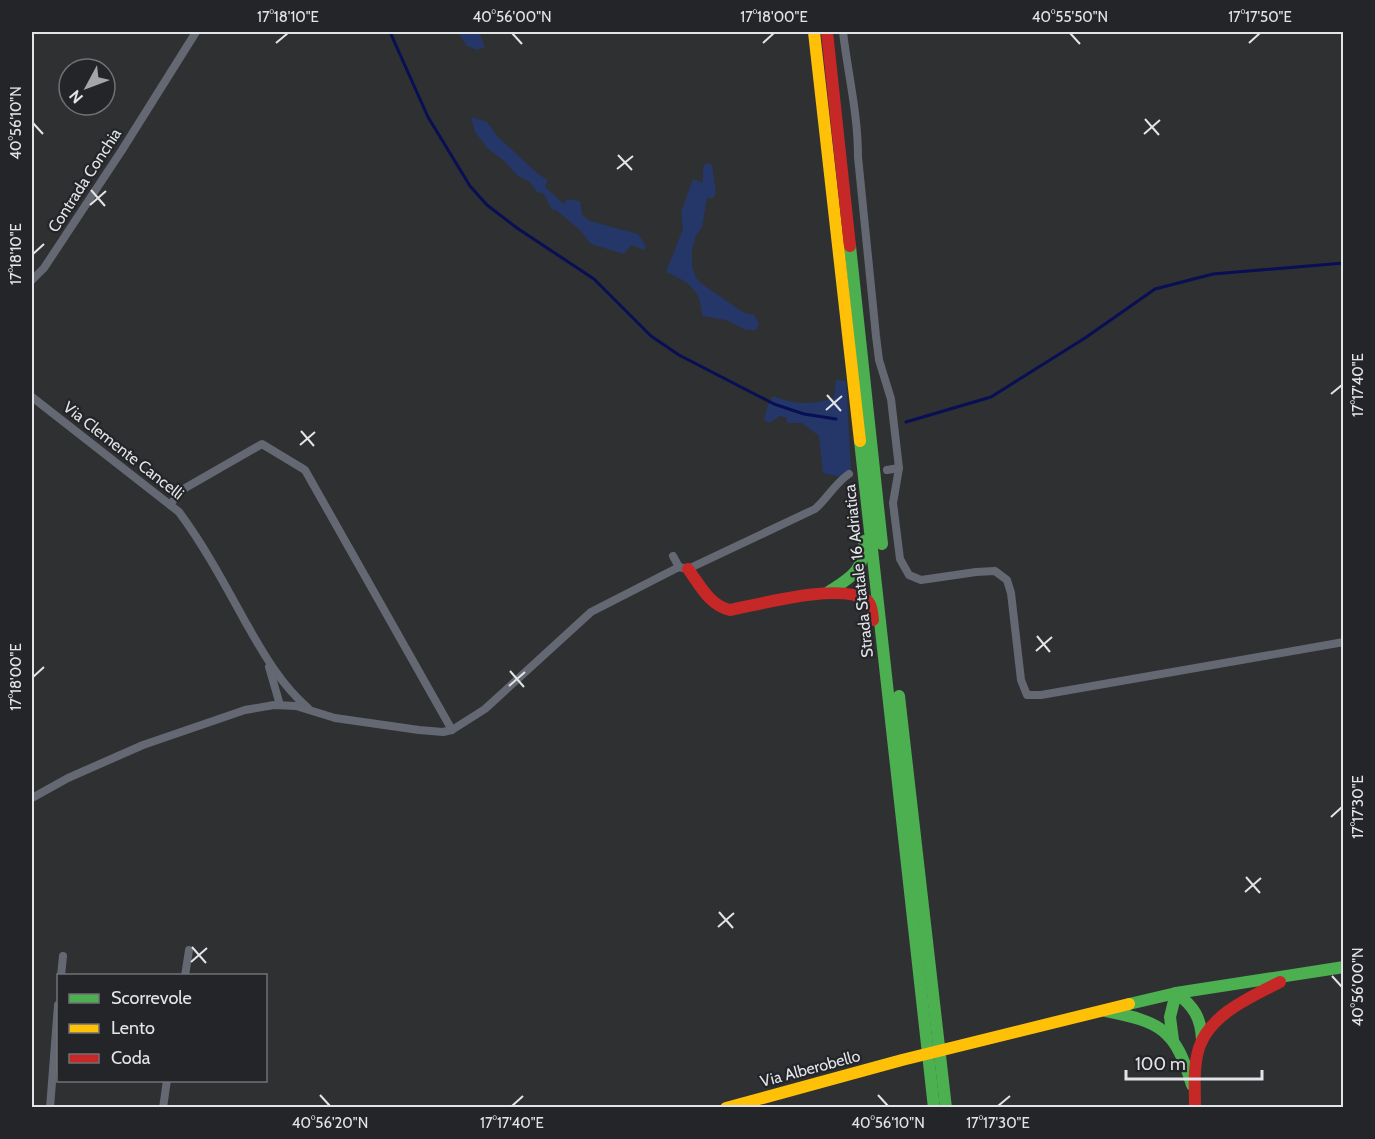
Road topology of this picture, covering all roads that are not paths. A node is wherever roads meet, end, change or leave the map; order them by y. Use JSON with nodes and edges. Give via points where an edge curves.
{"nodes":[{"id":1,"x":196,"y":32,"type":"edge"},
{"id":2,"x":814,"y":32,"type":"edge"},
{"id":3,"x":827,"y":32,"type":"edge"},
{"id":4,"x":843,"y":32,"type":"edge"},
{"id":5,"x":32,"y":280,"type":"edge"},
{"id":6,"x":32,"y":397,"type":"edge"},
{"id":7,"x":899,"y":468,"type":"junction"},
{"id":8,"x":887,"y":470,"type":"dead end"},
{"id":9,"x":849,"y":474,"type":"dead end"},
{"id":10,"x":865,"y":478,"type":"junction"},
{"id":11,"x":170,"y":505,"type":"junction"},
{"id":12,"x":673,"y":556,"type":"dead end"},
{"id":13,"x":683,"y":568,"type":"junction"},
{"id":14,"x":827,"y":593,"type":"junction"},
{"id":15,"x":1344,"y":642,"type":"edge"},
{"id":16,"x":264,"y":655,"type":"junction"},
{"id":17,"x":274,"y":682,"type":"junction"},
{"id":18,"x":286,"y":685,"type":"junction"},
{"id":19,"x":283,"y":705,"type":"junction"},
{"id":20,"x":266,"y":706,"type":"junction"},
{"id":21,"x":310,"y":710,"type":"junction"},
{"id":22,"x":891,"y":717,"type":"junction"},
{"id":23,"x":452,"y":730,"type":"junction"},
{"id":24,"x":32,"y":798,"type":"edge"},
{"id":25,"x":189,"y":950,"type":"dead end"},
{"id":26,"x":63,"y":956,"type":"dead end"},
{"id":27,"x":1344,"y":967,"type":"edge"},
{"id":28,"x":61,"y":974,"type":"edge"},
{"id":29,"x":185,"y":974,"type":"edge"},
{"id":30,"x":1291,"y":976,"type":"junction"},
{"id":31,"x":1176,"y":993,"type":"junction"},
{"id":32,"x":1105,"y":1010,"type":"junction"},
{"id":33,"x":57,"y":1018,"type":"edge"},
{"id":34,"x":1173,"y":1040,"type":"junction"},
{"id":35,"x":1202,"y":1040,"type":"junction"},
{"id":36,"x":167,"y":1082,"type":"edge"},
{"id":37,"x":1195,"y":1092,"type":"junction"},
{"id":38,"x":768,"y":1102,"type":"edge"},
{"id":39,"x":50,"y":1107,"type":"edge"},
{"id":40,"x":163,"y":1107,"type":"edge"},
{"id":41,"x":726,"y":1107,"type":"edge"},
{"id":42,"x":934,"y":1107,"type":"edge"},
{"id":43,"x":946,"y":1107,"type":"edge"},
{"id":44,"x":1195,"y":1107,"type":"edge"}],
"edges":[{"from":1,"to":5,"type":"street","name":"Contrada Conchia","via":[[64,239]]},
{"from":2,"to":10,"type":"main road","name":"Strada Statale 16 Adriatica"},
{"from":3,"to":43,"type":"main road","name":"Strada Statale 16 Adriatica"},
{"from":4,"to":7,"type":"street","via":[[854,94],[879,360],[891,399]]},
{"from":6,"to":11,"type":"street","name":"Via Clemente Cancelli"},
{"from":7,"to":8,"type":"street"},
{"from":7,"to":15,"type":"street","via":[[893,503],[900,559],[909,575],[921,580],[995,571],[1007,580],[1020,680],[1027,695]]},
{"from":9,"to":13,"type":"street","via":[[815,509]]},
{"from":10,"to":14,"type":"main road","via":[[860,506],[865,555],[861,566]]},
{"from":10,"to":22,"type":"main road","name":"Strada Statale 16 Adriatica"},
{"from":11,"to":16,"type":"street","name":"Via Clemente Cancelli","via":[[195,533]]},
{"from":11,"to":23,"type":"street","via":[[180,491],[262,444],[305,470]]},
{"from":12,"to":13,"type":"street"},
{"from":13,"to":14,"type":"main road","via":[[722,609]]},
{"from":13,"to":23,"type":"street","via":[[591,612],[485,709]]},
{"from":14,"to":22,"type":"main road","via":[[865,598],[871,607],[880,691]]},
{"from":16,"to":17,"type":"street"},
{"from":16,"to":18,"type":"street"},
{"from":17,"to":19,"type":"street"},
{"from":17,"to":20,"type":"street"},
{"from":18,"to":19,"type":"street","via":[[288,700]]},
{"from":18,"to":21,"type":"street"},
{"from":19,"to":20,"type":"street"},
{"from":19,"to":21,"type":"street"},
{"from":20,"to":24,"type":"street","via":[[143,745]]},
{"from":21,"to":23,"type":"street","via":[[334,718],[419,730]]},
{"from":22,"to":42,"type":"main road","name":"Strada Statale 16 Adriatica"},
{"from":25,"to":29,"type":"street"},
{"from":26,"to":28,"type":"street"},
{"from":27,"to":30,"type":"main road","name":"Via Alberobello"},
{"from":30,"to":31,"type":"main road","name":"Via Alberobello"},
{"from":30,"to":35,"type":"main road","via":[[1243,1000]]},
{"from":31,"to":32,"type":"main road","name":"Via Alberobello"},
{"from":31,"to":34,"type":"main road","via":[[1168,1020]]},
{"from":31,"to":35,"type":"main road","via":[[1197,1011]]},
{"from":32,"to":34,"type":"main road","via":[[1150,1022]]},
{"from":32,"to":38,"type":"main road","name":"Via Alberobello","via":[[902,1060]]},
{"from":33,"to":39,"type":"street"},
{"from":34,"to":37,"type":"main road"},
{"from":35,"to":37,"type":"main road"},
{"from":36,"to":40,"type":"street"},
{"from":37,"to":44,"type":"main road"},
{"from":38,"to":41,"type":"main road","name":"Via Alberobello"}]}
